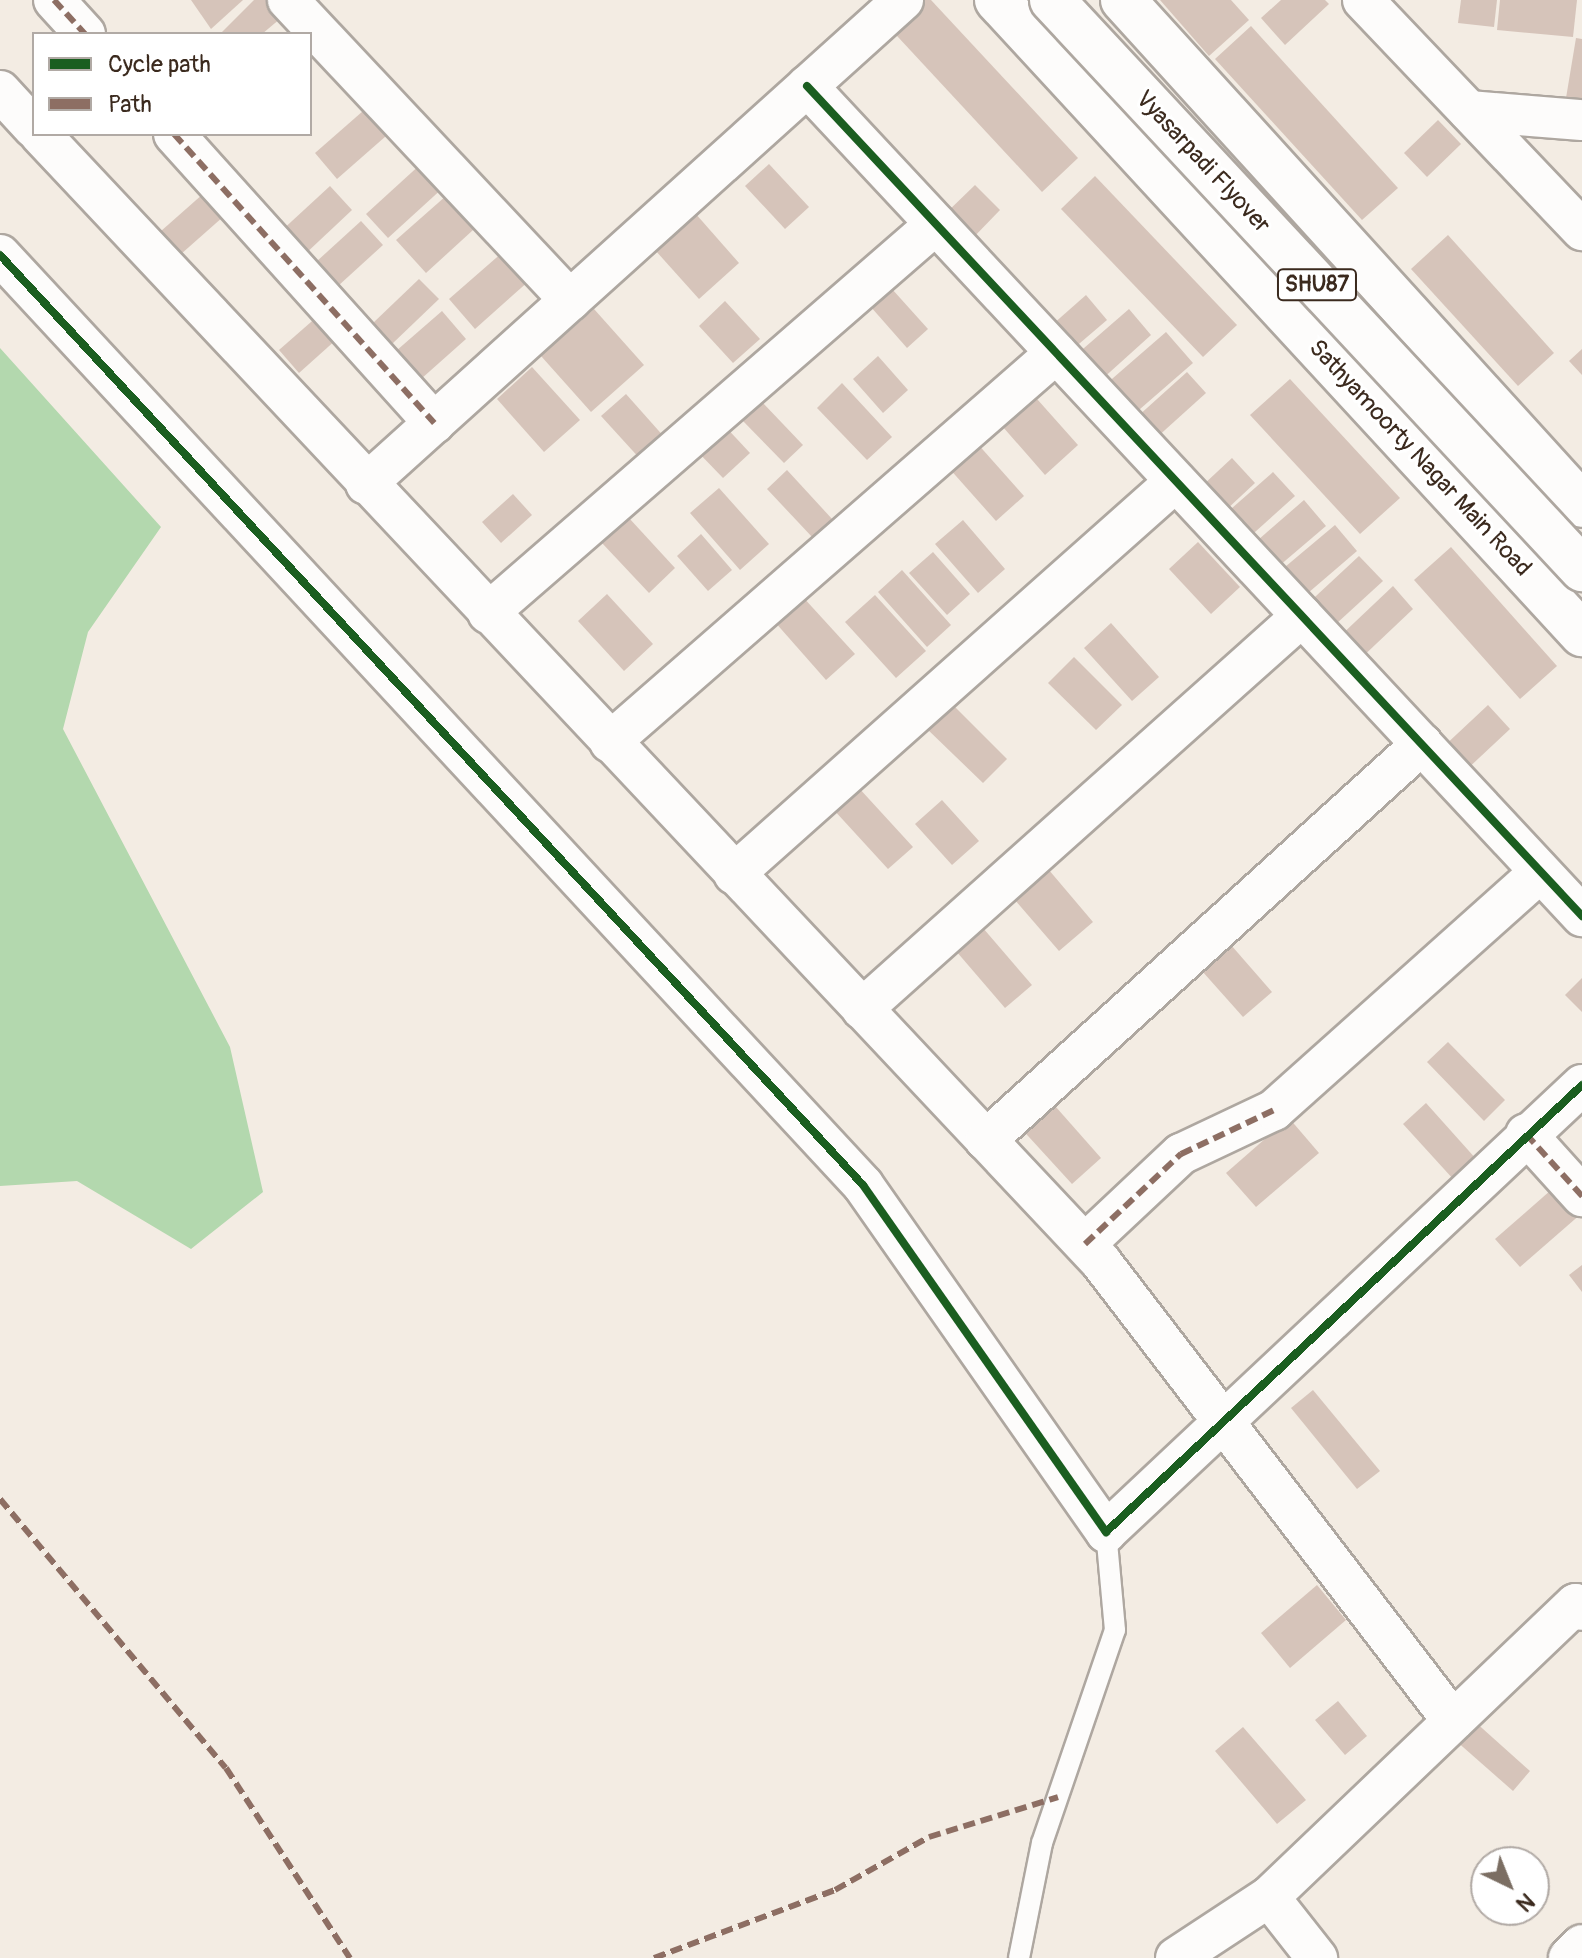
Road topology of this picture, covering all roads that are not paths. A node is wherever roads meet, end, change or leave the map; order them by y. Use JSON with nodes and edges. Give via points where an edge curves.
{"nodes":[{"id":1,"x":54,"y":0,"type":"edge"},
{"id":2,"x":288,"y":0,"type":"edge"},
{"id":3,"x":903,"y":0,"type":"edge"},
{"id":4,"x":997,"y":0,"type":"edge"},
{"id":5,"x":1052,"y":0,"type":"edge"},
{"id":6,"x":1123,"y":0,"type":"edge"},
{"id":7,"x":1363,"y":0,"type":"edge"},
{"id":8,"x":83,"y":32,"type":"edge"},
{"id":9,"x":807,"y":86,"type":"junction"},
{"id":10,"x":0,"y":91,"type":"edge"},
{"id":11,"x":1469,"y":111,"type":"junction"},
{"id":12,"x":1582,"y":120,"type":"edge"},
{"id":13,"x":32,"y":126,"type":"edge"},
{"id":14,"x":42,"y":136,"type":"edge"},
{"id":15,"x":176,"y":136,"type":"edge"},
{"id":16,"x":936,"y":224,"type":"junction"},
{"id":17,"x":1582,"y":230,"type":"edge"},
{"id":18,"x":0,"y":255,"type":"edge"},
{"id":19,"x":1386,"y":285,"type":"junction"},
{"id":20,"x":570,"y":300,"type":"junction"},
{"id":21,"x":1319,"y":347,"type":"junction"},
{"id":22,"x":1056,"y":353,"type":"junction"},
{"id":23,"x":434,"y":423,"type":"junction"},
{"id":24,"x":1176,"y":481,"type":"junction"},
{"id":25,"x":366,"y":484,"type":"junction"},
{"id":26,"x":1582,"y":505,"type":"edge"},
{"id":27,"x":1582,"y":569,"type":"edge"},
{"id":28,"x":488,"y":613,"type":"junction"},
{"id":29,"x":1302,"y":616,"type":"junction"},
{"id":30,"x":1582,"y":634,"type":"edge"},
{"id":31,"x":610,"y":742,"type":"junction"},
{"id":32,"x":1422,"y":744,"type":"junction"},
{"id":33,"x":1540,"y":872,"type":"junction"},
{"id":34,"x":734,"y":874,"type":"junction"},
{"id":35,"x":1582,"y":916,"type":"edge"},
{"id":36,"x":862,"y":1009,"type":"junction"},
{"id":37,"x":1582,"y":1085,"type":"edge"},
{"id":38,"x":1526,"y":1134,"type":"junction"},
{"id":39,"x":986,"y":1140,"type":"junction"},
{"id":40,"x":1582,"y":1196,"type":"edge"},
{"id":41,"x":1085,"y":1244,"type":"junction"},
{"id":42,"x":1227,"y":1422,"type":"junction"},
{"id":43,"x":1106,"y":1532,"type":"junction"},
{"id":44,"x":1582,"y":1610,"type":"edge"},
{"id":45,"x":1453,"y":1721,"type":"junction"},
{"id":46,"x":1269,"y":1897,"type":"junction"},
{"id":47,"x":1582,"y":1945,"type":"edge"},
{"id":48,"x":1019,"y":1958,"type":"edge"},
{"id":49,"x":1176,"y":1958,"type":"edge"},
{"id":50,"x":1317,"y":1958,"type":"edge"},
{"id":51,"x":1569,"y":1958,"type":"edge"}],
"edges":[{"from":1,"to":8,"type":"street"},
{"from":2,"to":20,"type":"street"},
{"from":3,"to":9,"type":"street"},
{"from":4,"to":21,"type":"street","name":"Sathyamoorty Nagar Main Road"},
{"from":5,"to":27,"type":"street","name":"Vyasarpadi Flyover","number":"SHU87","bridge":true},
{"from":6,"to":19,"type":"street"},
{"from":7,"to":11,"type":"street"},
{"from":9,"to":16,"type":"street"},
{"from":9,"to":20,"type":"street"},
{"from":10,"to":13,"type":"street"},
{"from":11,"to":12,"type":"street"},
{"from":11,"to":17,"type":"street"},
{"from":14,"to":25,"type":"street"},
{"from":15,"to":23,"type":"street"},
{"from":16,"to":22,"type":"street"},
{"from":16,"to":28,"type":"street"},
{"from":18,"to":43,"type":"street","via":[[863,1185]]},
{"from":19,"to":21,"type":"street"},
{"from":19,"to":26,"type":"street"},
{"from":20,"to":23,"type":"street"},
{"from":21,"to":30,"type":"street","name":"Sathyamoorty Nagar Main Road"},
{"from":22,"to":24,"type":"street"},
{"from":22,"to":31,"type":"street"},
{"from":23,"to":25,"type":"street"},
{"from":24,"to":29,"type":"street"},
{"from":24,"to":34,"type":"street"},
{"from":25,"to":28,"type":"street"},
{"from":28,"to":31,"type":"street"},
{"from":29,"to":32,"type":"street"},
{"from":29,"to":36,"type":"street"},
{"from":31,"to":34,"type":"street"},
{"from":32,"to":33,"type":"street"},
{"from":32,"to":39,"type":"street"},
{"from":33,"to":35,"type":"street"},
{"from":33,"to":41,"type":"street","via":[[1274,1110],[1181,1154]]},
{"from":34,"to":36,"type":"street"},
{"from":36,"to":39,"type":"street"},
{"from":37,"to":38,"type":"street"},
{"from":38,"to":40,"type":"street"},
{"from":38,"to":42,"type":"street"},
{"from":39,"to":41,"type":"street"},
{"from":41,"to":42,"type":"street"},
{"from":42,"to":43,"type":"street"},
{"from":42,"to":45,"type":"street"},
{"from":43,"to":48,"type":"lane","via":[[1115,1630],[1042,1843]]},
{"from":44,"to":45,"type":"street","via":[[1576,1604]]},
{"from":45,"to":46,"type":"street"},
{"from":46,"to":49,"type":"street"},
{"from":46,"to":50,"type":"street"},
{"from":47,"to":51,"type":"street"}]}
